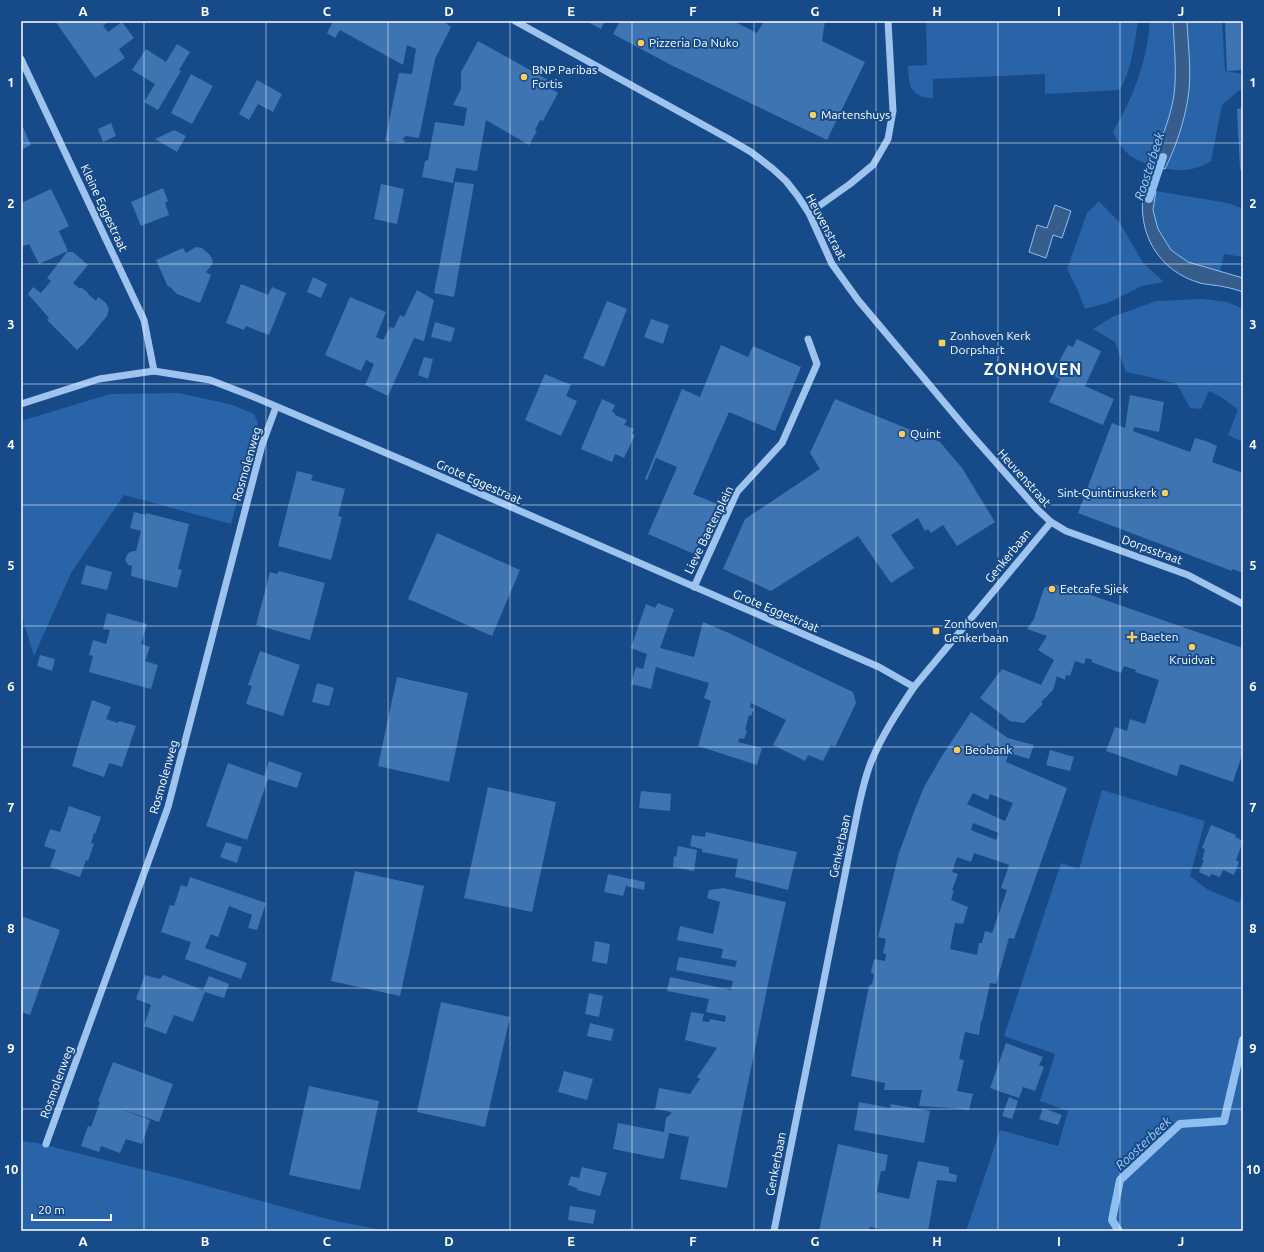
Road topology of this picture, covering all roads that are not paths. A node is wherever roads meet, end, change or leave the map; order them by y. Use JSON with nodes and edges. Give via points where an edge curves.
{"nodes":[{"id":1,"x":515,"y":21,"type":"edge"},
{"id":2,"x":888,"y":21,"type":"edge"},
{"id":3,"x":21,"y":59,"type":"edge"},
{"id":4,"x":809,"y":213,"type":"junction"},
{"id":5,"x":808,"y":339,"type":"dead end"},
{"id":6,"x":154,"y":371,"type":"junction"},
{"id":7,"x":21,"y":404,"type":"edge"},
{"id":8,"x":276,"y":406,"type":"junction"},
{"id":9,"x":1051,"y":522,"type":"junction"},
{"id":10,"x":694,"y":587,"type":"junction"},
{"id":11,"x":1243,"y":604,"type":"edge"},
{"id":12,"x":914,"y":687,"type":"junction"},
{"id":13,"x":46,"y":1144,"type":"dead end"},
{"id":14,"x":774,"y":1231,"type":"edge"}],
"edges":[{"from":1,"to":4,"type":"street","name":"Heuvenstraat","via":[[751,152],[786,181]]},
{"from":2,"to":4,"type":"street","via":[[893,111],[888,139],[873,165]]},
{"from":3,"to":6,"type":"street","name":"Kleine Eggestraat","via":[[144,320]]},
{"from":4,"to":9,"type":"street","name":"Heuvenstraat","via":[[832,264],[858,300],[997,464]]},
{"from":5,"to":10,"type":"street","name":"Lieve Baetenplein","via":[[816,364],[782,443],[737,492]]},
{"from":6,"to":7,"type":"street","name":"Grote Eggestraat","via":[[99,379]]},
{"from":6,"to":8,"type":"street","name":"Grote Eggestraat","via":[[210,380]]},
{"from":8,"to":10,"type":"street","name":"Grote Eggestraat"},
{"from":8,"to":13,"type":"street","name":"Rosmolenweg","via":[[262,445],[168,807]]},
{"from":9,"to":11,"type":"street","name":"Dorpsstraat","via":[[1066,531],[1188,576]]},
{"from":9,"to":12,"type":"street","name":"Genkerbaan"},
{"from":10,"to":12,"type":"street","name":"Grote Eggestraat","via":[[879,667]]},
{"from":12,"to":14,"type":"street","name":"Genkerbaan","via":[[883,738],[871,762],[863,788]]}]}
